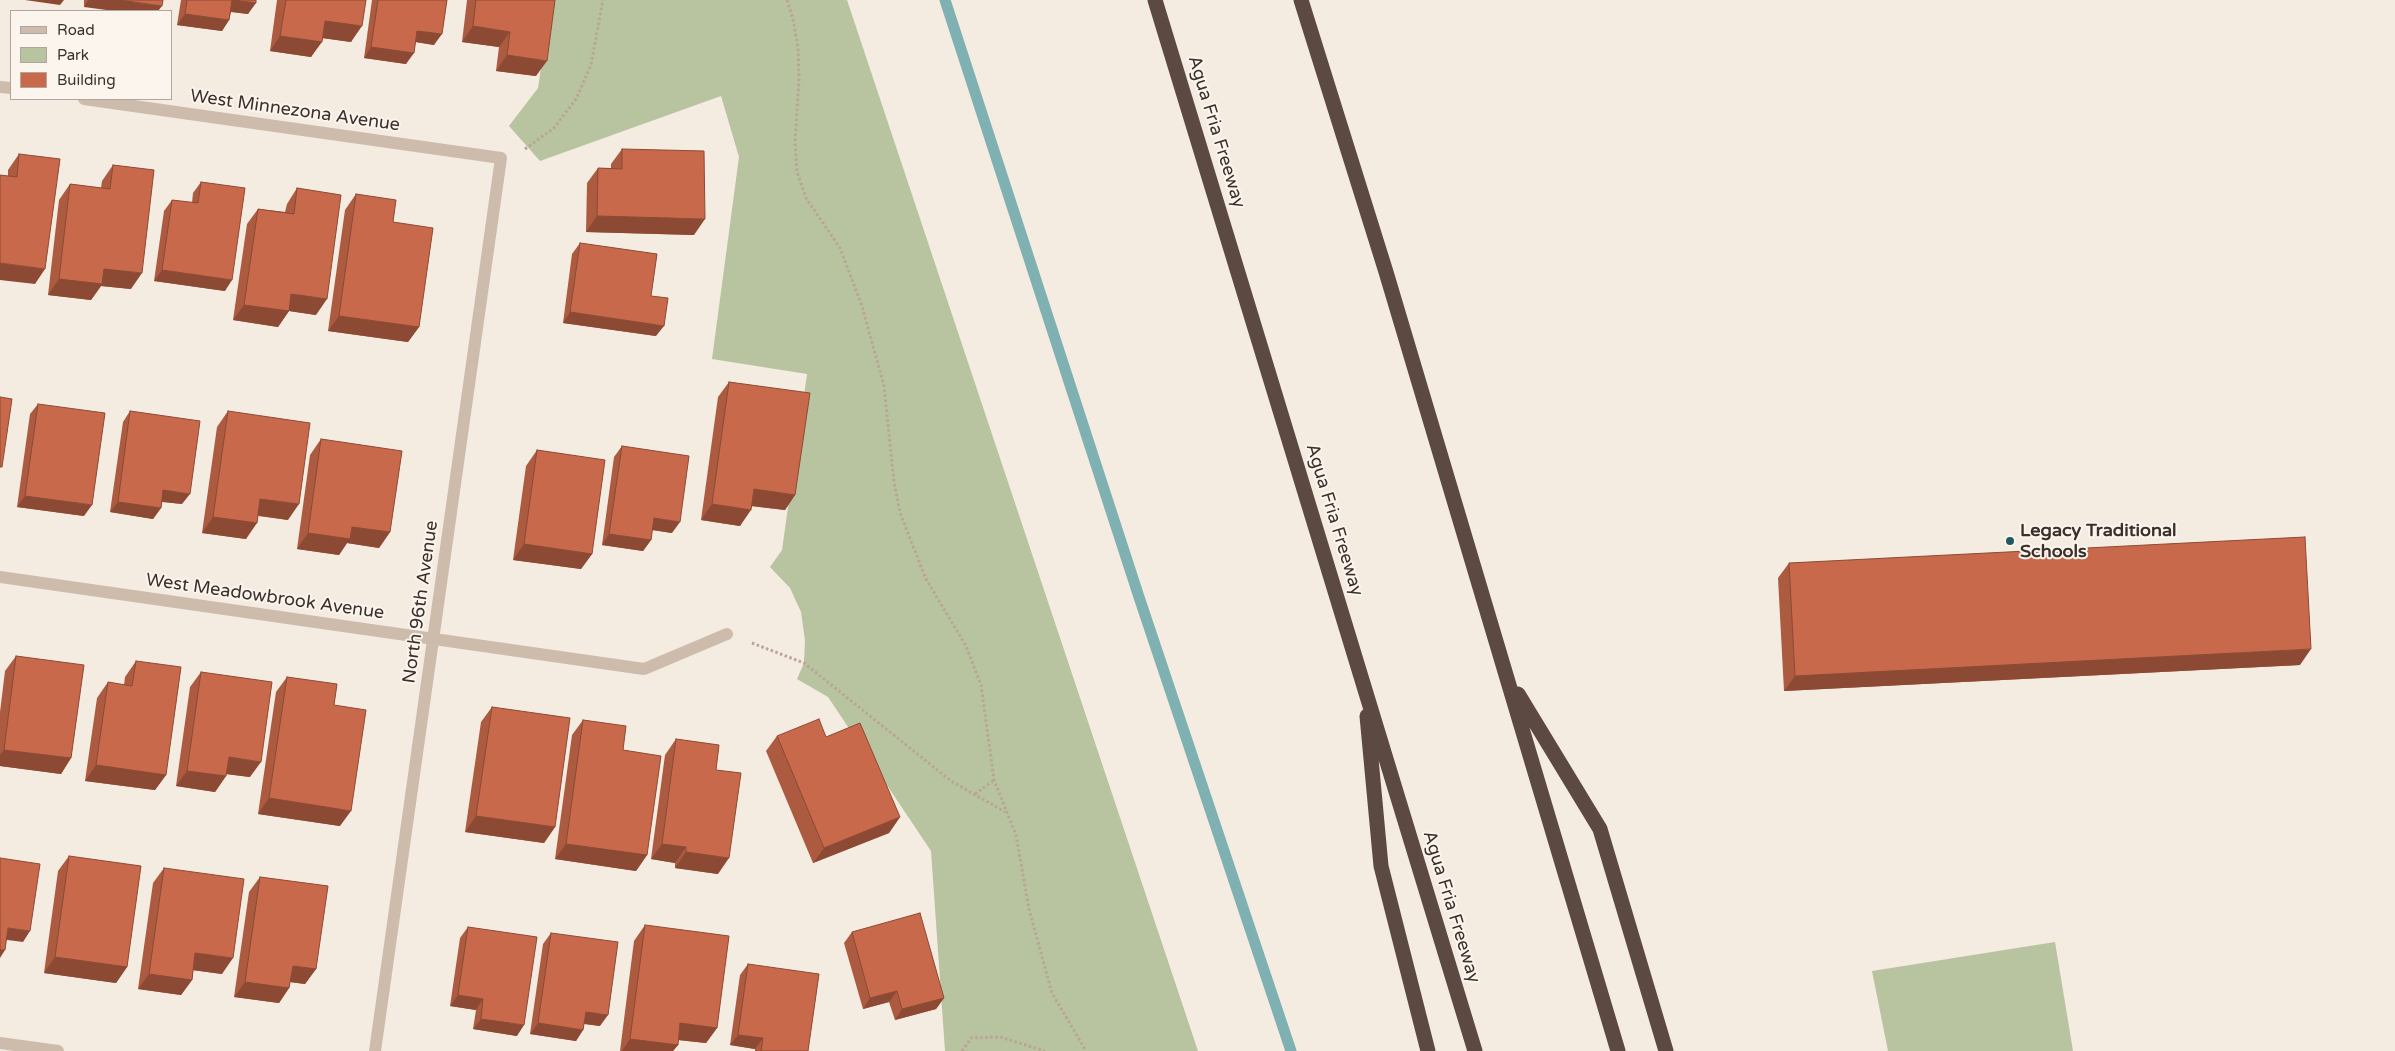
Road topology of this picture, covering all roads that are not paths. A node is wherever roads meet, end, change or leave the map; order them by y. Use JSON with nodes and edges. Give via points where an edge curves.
{"nodes":[{"id":1,"x":1155,"y":0,"type":"edge"},
{"id":2,"x":1301,"y":0,"type":"edge"},
{"id":3,"x":91,"y":100,"type":"edge"},
{"id":4,"x":501,"y":158,"type":"joint"},
{"id":5,"x":0,"y":577,"type":"edge"},
{"id":6,"x":727,"y":634,"type":"road end"},
{"id":7,"x":433,"y":638,"type":"junction"},
{"id":8,"x":1507,"y":676,"type":"junction"},
{"id":9,"x":1364,"y":682,"type":"junction"},
{"id":10,"x":0,"y":1043,"type":"edge"},
{"id":11,"x":58,"y":1051,"type":"edge"},
{"id":12,"x":374,"y":1051,"type":"edge"},
{"id":13,"x":1428,"y":1051,"type":"edge"},
{"id":14,"x":1475,"y":1051,"type":"edge"},
{"id":15,"x":1618,"y":1051,"type":"edge"},
{"id":16,"x":1666,"y":1051,"type":"edge"}],
"edges":[{"from":1,"to":9,"type":"highway","name":"Agua Fria Freeway"},
{"from":2,"to":8,"type":"highway"},
{"from":3,"to":4,"type":"street","name":"West Minnezona Avenue"},
{"from":4,"to":7,"type":"street","name":"North 96th Avenue"},
{"from":5,"to":7,"type":"street","name":"West Meadowbrook Avenue"},
{"from":6,"to":7,"type":"street","name":"West Meadowbrook Avenue","via":[[644,669]]},
{"from":7,"to":12,"type":"street","name":"North 96th Avenue"},
{"from":8,"to":15,"type":"highway"},
{"from":8,"to":16,"type":"highway","via":[[1600,829]]},
{"from":9,"to":13,"type":"highway","via":[[1382,866]]},
{"from":9,"to":14,"type":"highway","name":"Agua Fria Freeway"},
{"from":10,"to":11,"type":"street"}]}
